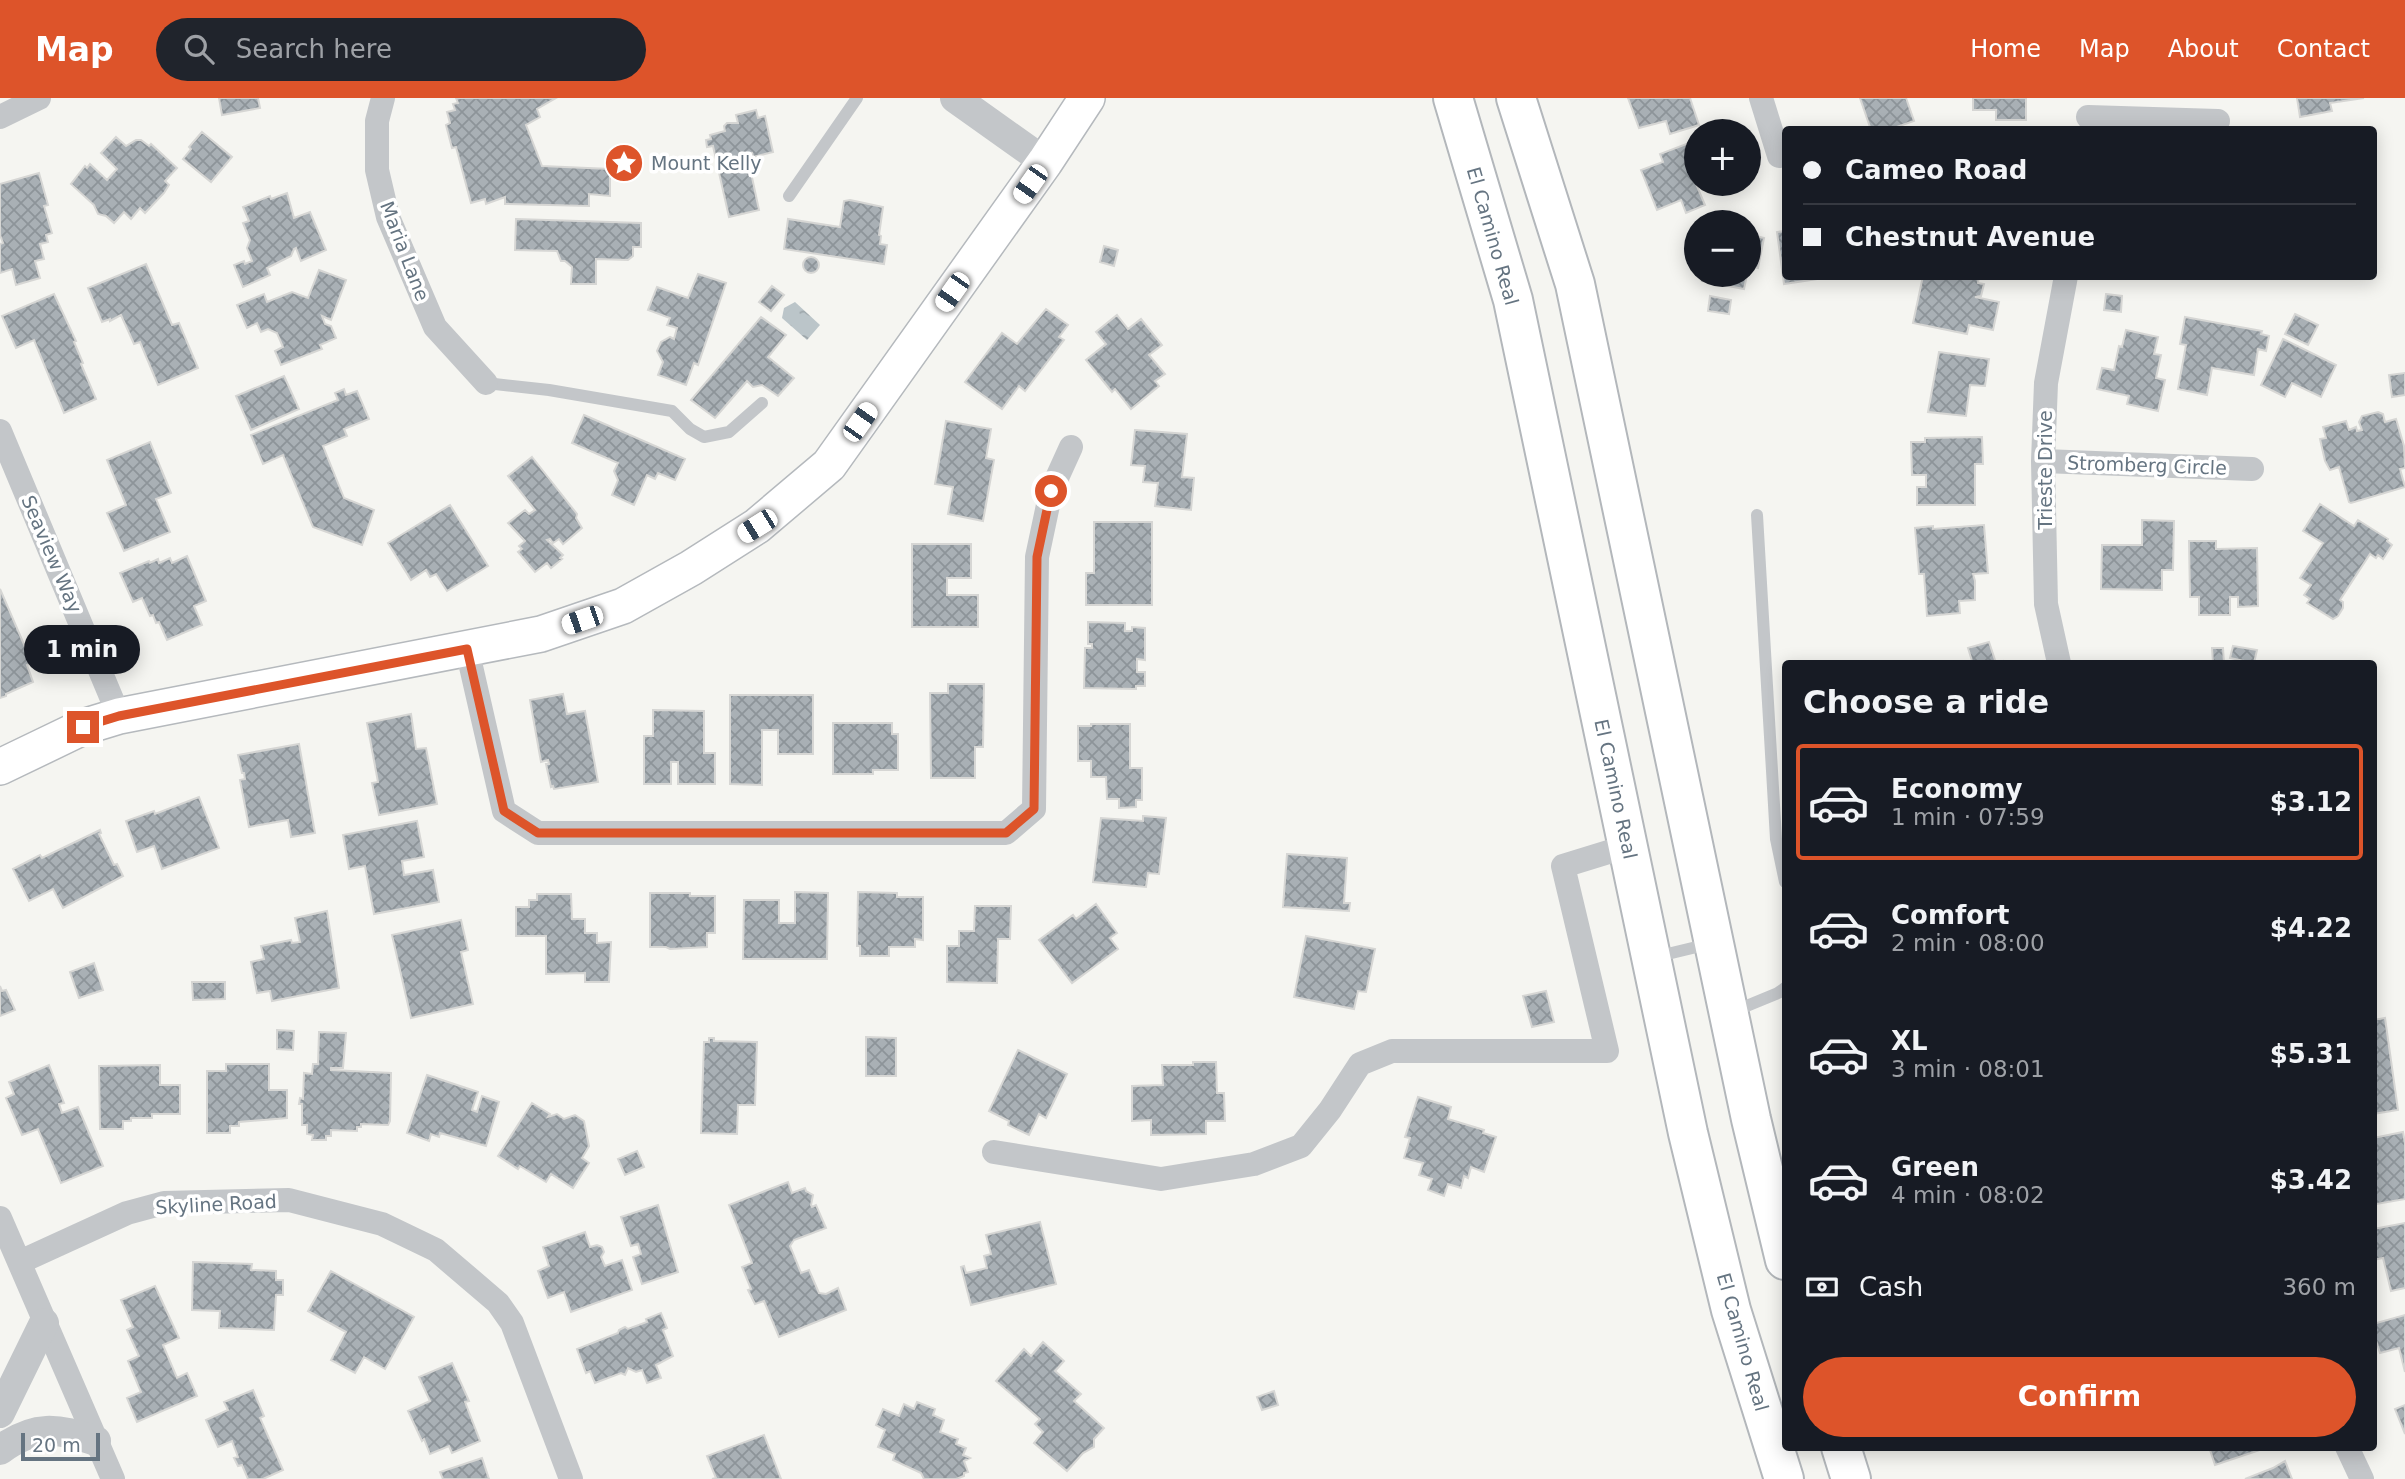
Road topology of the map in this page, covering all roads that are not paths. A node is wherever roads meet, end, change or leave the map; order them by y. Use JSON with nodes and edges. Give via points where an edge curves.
{"nodes":[{"id":1,"x":39,"y":98,"type":"edge"},
{"id":2,"x":383,"y":98,"type":"edge"},
{"id":3,"x":857,"y":98,"type":"edge"},
{"id":4,"x":955,"y":98,"type":"edge"},
{"id":5,"x":1087,"y":98,"type":"edge"},
{"id":6,"x":1453,"y":98,"type":"edge"},
{"id":7,"x":1516,"y":98,"type":"edge"},
{"id":8,"x":1761,"y":98,"type":"edge"},
{"id":9,"x":2087,"y":115,"type":"edge"},
{"id":10,"x":0,"y":117,"type":"edge"},
{"id":11,"x":2218,"y":121,"type":"dead end"},
{"id":12,"x":1779,"y":156,"type":"dead end"},
{"id":13,"x":1045,"y":163,"type":"junction"},
{"id":14,"x":789,"y":196,"type":"dead end"},
{"id":15,"x":2065,"y":280,"type":"edge"},
{"id":16,"x":486,"y":383,"type":"joint"},
{"id":17,"x":762,"y":403,"type":"dead end"},
{"id":18,"x":0,"y":431,"type":"edge"},
{"id":19,"x":1071,"y":447,"type":"dead end"},
{"id":20,"x":2043,"y":461,"type":"junction"},
{"id":21,"x":2252,"y":469,"type":"dead end"},
{"id":22,"x":1757,"y":515,"type":"dead end"},
{"id":23,"x":467,"y":649,"type":"junction"},
{"id":24,"x":2058,"y":660,"type":"edge"},
{"id":25,"x":119,"y":716,"type":"junction"},
{"id":26,"x":0,"y":767,"type":"edge"},
{"id":27,"x":1628,"y":846,"type":"junction"},
{"id":28,"x":1782,"y":867,"type":"edge"},
{"id":29,"x":1714,"y":943,"type":"junction"},
{"id":30,"x":1651,"y":958,"type":"junction"},
{"id":31,"x":1782,"y":990,"type":"edge"},
{"id":32,"x":1728,"y":1013,"type":"junction"},
{"id":33,"x":994,"y":1152,"type":"dead end"},
{"id":34,"x":0,"y":1218,"type":"edge"},
{"id":35,"x":1782,"y":1248,"type":"edge"},
{"id":36,"x":20,"y":1262,"type":"junction"},
{"id":37,"x":44,"y":1323,"type":"junction"},
{"id":38,"x":0,"y":1413,"type":"edge"},
{"id":39,"x":96,"y":1441,"type":"junction"},
{"id":40,"x":0,"y":1450,"type":"edge"},
{"id":41,"x":1842,"y":1451,"type":"edge"},
{"id":42,"x":2349,"y":1451,"type":"edge"},
{"id":43,"x":113,"y":1479,"type":"edge"},
{"id":44,"x":571,"y":1479,"type":"edge"},
{"id":45,"x":1784,"y":1479,"type":"edge"},
{"id":46,"x":1851,"y":1479,"type":"edge"},
{"id":47,"x":2362,"y":1479,"type":"edge"}],
"edges":[{"from":1,"to":10,"type":"street"},
{"from":2,"to":16,"type":"street","name":"Maria Lane","via":[[377,121],[377,170],[388,217],[435,327]]},
{"from":3,"to":14,"type":"lane"},
{"from":4,"to":13,"type":"street"},
{"from":5,"to":13,"type":"main road"},
{"from":6,"to":27,"type":"main road","name":"El Camino Real","via":[[1513,300]]},
{"from":7,"to":29,"type":"main road","via":[[1575,284]]},
{"from":8,"to":12,"type":"street"},
{"from":9,"to":11,"type":"street"},
{"from":13,"to":23,"type":"main road","via":[[829,465],[768,517],[623,606],[541,634]]},
{"from":15,"to":20,"type":"street","name":"Trieste Drive","via":[[2046,383]]},
{"from":16,"to":17,"type":"lane","via":[[672,411],[704,437],[729,432]]},
{"from":18,"to":25,"type":"street","name":"Seaview Way"},
{"from":19,"to":23,"type":"street","via":[[1051,491],[1037,557],[1034,809],[1006,833],[538,833],[504,811]]},
{"from":20,"to":21,"type":"street","name":"Stromberg Circle"},
{"from":20,"to":24,"type":"street","name":"Trieste Drive","via":[[2046,604]]},
{"from":22,"to":28,"type":"lane","via":[[1776,838]]},
{"from":23,"to":25,"type":"main road"},
{"from":25,"to":26,"type":"main road","via":[[83,727]]},
{"from":27,"to":30,"type":"main road","name":"El Camino Real"},
{"from":27,"to":33,"type":"street","via":[[1563,866],[1606,1051],[1392,1051],[1360,1064],[1301,1146],[1254,1164],[1161,1179]]},
{"from":29,"to":30,"type":"lane"},
{"from":29,"to":32,"type":"main road"},
{"from":30,"to":45,"type":"main road","name":"El Camino Real","via":[[1731,1310]]},
{"from":31,"to":32,"type":"lane"},
{"from":32,"to":35,"type":"main road"},
{"from":34,"to":36,"type":"street"},
{"from":36,"to":37,"type":"street"},
{"from":36,"to":44,"type":"street","name":"Skyline Road","via":[[127,1213],[164,1203],[289,1200],[382,1224],[436,1251],[498,1303],[513,1323]]},
{"from":37,"to":38,"type":"street"},
{"from":37,"to":39,"type":"street"},
{"from":39,"to":40,"type":"street","via":[[61,1430],[38,1432]]},
{"from":39,"to":43,"type":"street"},
{"from":41,"to":46,"type":"main road"},
{"from":42,"to":47,"type":"street"}]}
